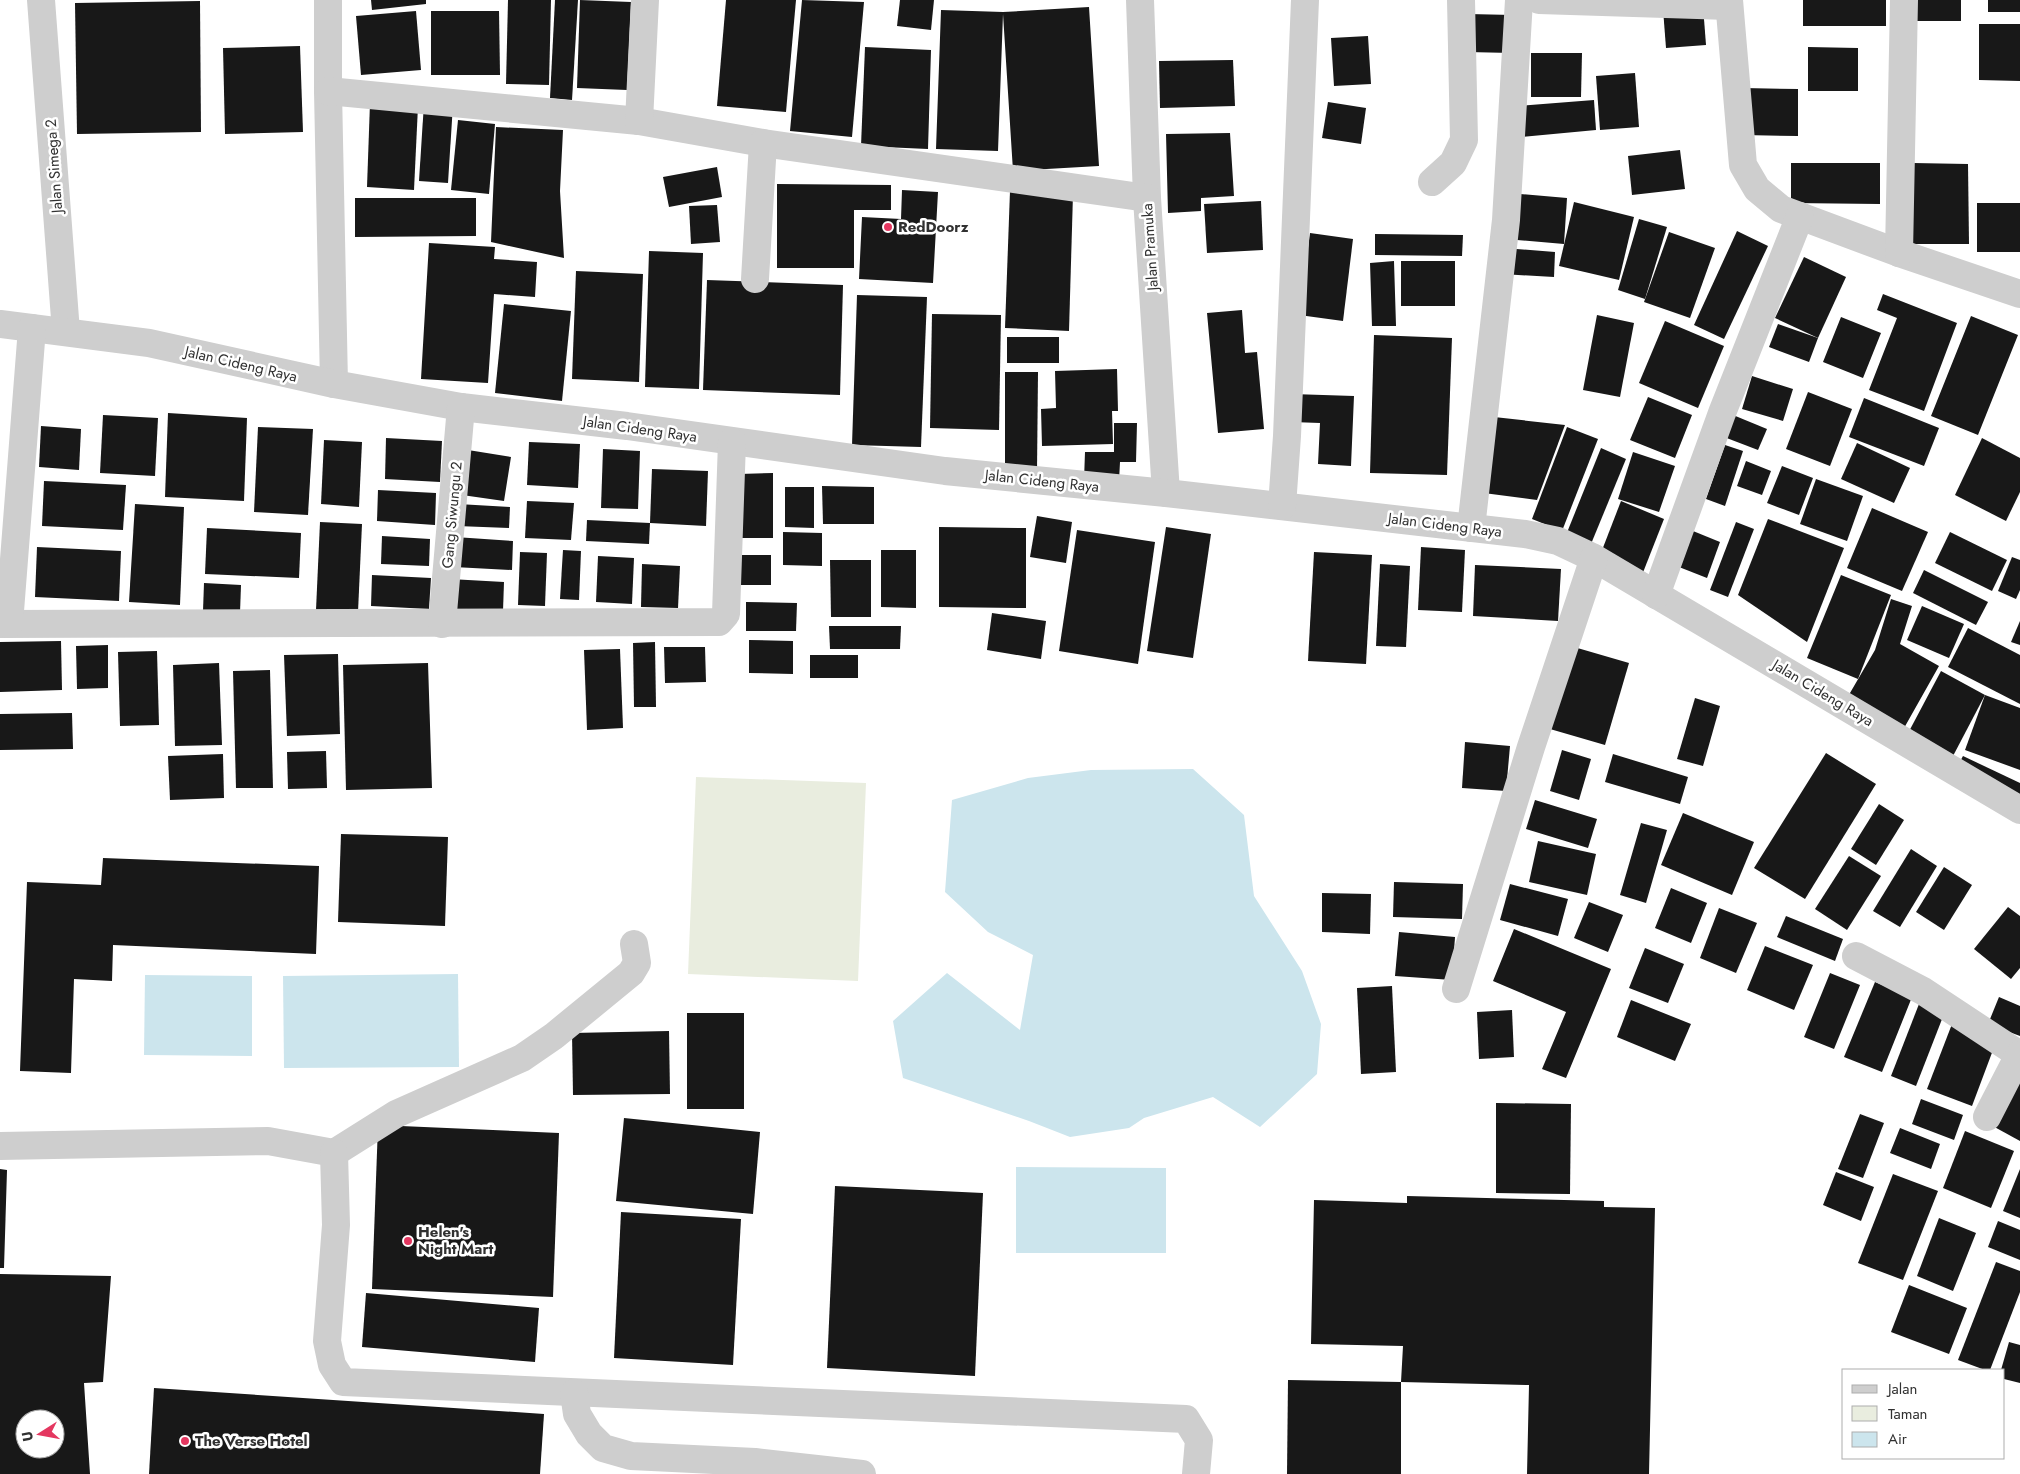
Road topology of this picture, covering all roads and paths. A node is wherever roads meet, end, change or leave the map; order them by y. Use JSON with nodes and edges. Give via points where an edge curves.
{"nodes":[{"id":1,"x":41,"y":0,"type":"edge"},
{"id":2,"x":328,"y":0,"type":"edge"},
{"id":3,"x":645,"y":0,"type":"edge"},
{"id":4,"x":1140,"y":0,"type":"edge"},
{"id":5,"x":1305,"y":0,"type":"edge"},
{"id":6,"x":1460,"y":0,"type":"edge"},
{"id":7,"x":1519,"y":0,"type":"edge"},
{"id":8,"x":1539,"y":0,"type":"edge"},
{"id":9,"x":1904,"y":0,"type":"edge"},
{"id":10,"x":1601,"y":1,"type":"edge"},
{"id":11,"x":1729,"y":3,"type":"edge"},
{"id":12,"x":328,"y":91,"type":"junction"},
{"id":13,"x":638,"y":121,"type":"junction"},
{"id":14,"x":763,"y":143,"type":"junction"},
{"id":15,"x":1432,"y":182,"type":"dead end"},
{"id":16,"x":1147,"y":198,"type":"junction"},
{"id":17,"x":1800,"y":216,"type":"junction"},
{"id":18,"x":1899,"y":253,"type":"junction"},
{"id":19,"x":755,"y":279,"type":"dead end"},
{"id":20,"x":2020,"y":294,"type":"edge"},
{"id":21,"x":0,"y":324,"type":"edge"},
{"id":22,"x":32,"y":328,"type":"junction"},
{"id":23,"x":66,"y":332,"type":"junction"},
{"id":24,"x":334,"y":384,"type":"junction"},
{"id":25,"x":461,"y":407,"type":"junction"},
{"id":26,"x":732,"y":442,"type":"junction"},
{"id":27,"x":1166,"y":493,"type":"junction"},
{"id":28,"x":1282,"y":506,"type":"junction"},
{"id":29,"x":1471,"y":528,"type":"junction"},
{"id":30,"x":1594,"y":558,"type":"junction"},
{"id":31,"x":1656,"y":595,"type":"junction"},
{"id":32,"x":5,"y":624,"type":"edge"},
{"id":33,"x":442,"y":624,"type":"junction"},
{"id":34,"x":2020,"y":810,"type":"edge"},
{"id":35,"x":634,"y":944,"type":"dead end"},
{"id":36,"x":1856,"y":956,"type":"dead end"},
{"id":37,"x":1456,"y":989,"type":"dead end"},
{"id":38,"x":2020,"y":1055,"type":"edge"},
{"id":39,"x":1987,"y":1117,"type":"dead end"},
{"id":40,"x":0,"y":1146,"type":"edge"},
{"id":41,"x":334,"y":1153,"type":"junction"},
{"id":42,"x":574,"y":1393,"type":"junction"},
{"id":43,"x":862,"y":1474,"type":"edge"},
{"id":44,"x":1196,"y":1474,"type":"edge"}],
"edges":[{"from":1,"to":23,"type":"street","name":"Jalan Simega 2"},
{"from":2,"to":12,"type":"street"},
{"from":3,"to":13,"type":"street"},
{"from":4,"to":16,"type":"street","name":"Jalan Pramuka"},
{"from":5,"to":28,"type":"street"},
{"from":6,"to":15,"type":"street","via":[[1464,140],[1453,163]]},
{"from":7,"to":29,"type":"street","via":[[1506,220]]},
{"from":8,"to":10,"type":"street"},
{"from":9,"to":18,"type":"street"},
{"from":10,"to":11,"type":"street"},
{"from":11,"to":17,"type":"street","via":[[1743,165],[1757,189],[1781,209]]},
{"from":12,"to":13,"type":"street"},
{"from":12,"to":24,"type":"street"},
{"from":13,"to":14,"type":"street"},
{"from":14,"to":16,"type":"street"},
{"from":14,"to":19,"type":"street"},
{"from":16,"to":27,"type":"street","name":"Jalan Pramuka"},
{"from":17,"to":18,"type":"street"},
{"from":17,"to":31,"type":"street","via":[[1722,413]]},
{"from":18,"to":20,"type":"street"},
{"from":21,"to":22,"type":"street","name":"Jalan Cideng Raya"},
{"from":22,"to":23,"type":"street","name":"Jalan Cideng Raya"},
{"from":22,"to":32,"type":"street"},
{"from":23,"to":24,"type":"street","name":"Jalan Cideng Raya","via":[[150,343]]},
{"from":24,"to":25,"type":"street","name":"Jalan Cideng Raya"},
{"from":25,"to":26,"type":"street","name":"Jalan Cideng Raya"},
{"from":25,"to":33,"type":"street","name":"Gang Siwungu 2"},
{"from":26,"to":27,"type":"street","name":"Jalan Cideng Raya","via":[[945,471]]},
{"from":26,"to":33,"type":"street","via":[[726,614],[719,622]]},
{"from":27,"to":28,"type":"street","name":"Jalan Cideng Raya"},
{"from":28,"to":29,"type":"street","name":"Jalan Cideng Raya"},
{"from":29,"to":30,"type":"street","name":"Jalan Cideng Raya","via":[[1558,541]]},
{"from":30,"to":31,"type":"street","name":"Jalan Cideng Raya"},
{"from":30,"to":37,"type":"street"},
{"from":31,"to":34,"type":"street","name":"Jalan Cideng Raya"},
{"from":32,"to":33,"type":"street"},
{"from":35,"to":41,"type":"street","via":[[638,962],[631,973],[554,1036],[522,1058],[396,1114]]},
{"from":36,"to":38,"type":"street","via":[[1923,991]]},
{"from":38,"to":39,"type":"street"},
{"from":40,"to":41,"type":"street","via":[[268,1141]]},
{"from":41,"to":42,"type":"street","via":[[336,1225],[328,1341],[332,1365],[343,1382]]},
{"from":42,"to":43,"type":"street","via":[[577,1414],[589,1434],[603,1448],[631,1456],[755,1462]]},
{"from":42,"to":44,"type":"street","via":[[1186,1419],[1199,1440]]}]}
